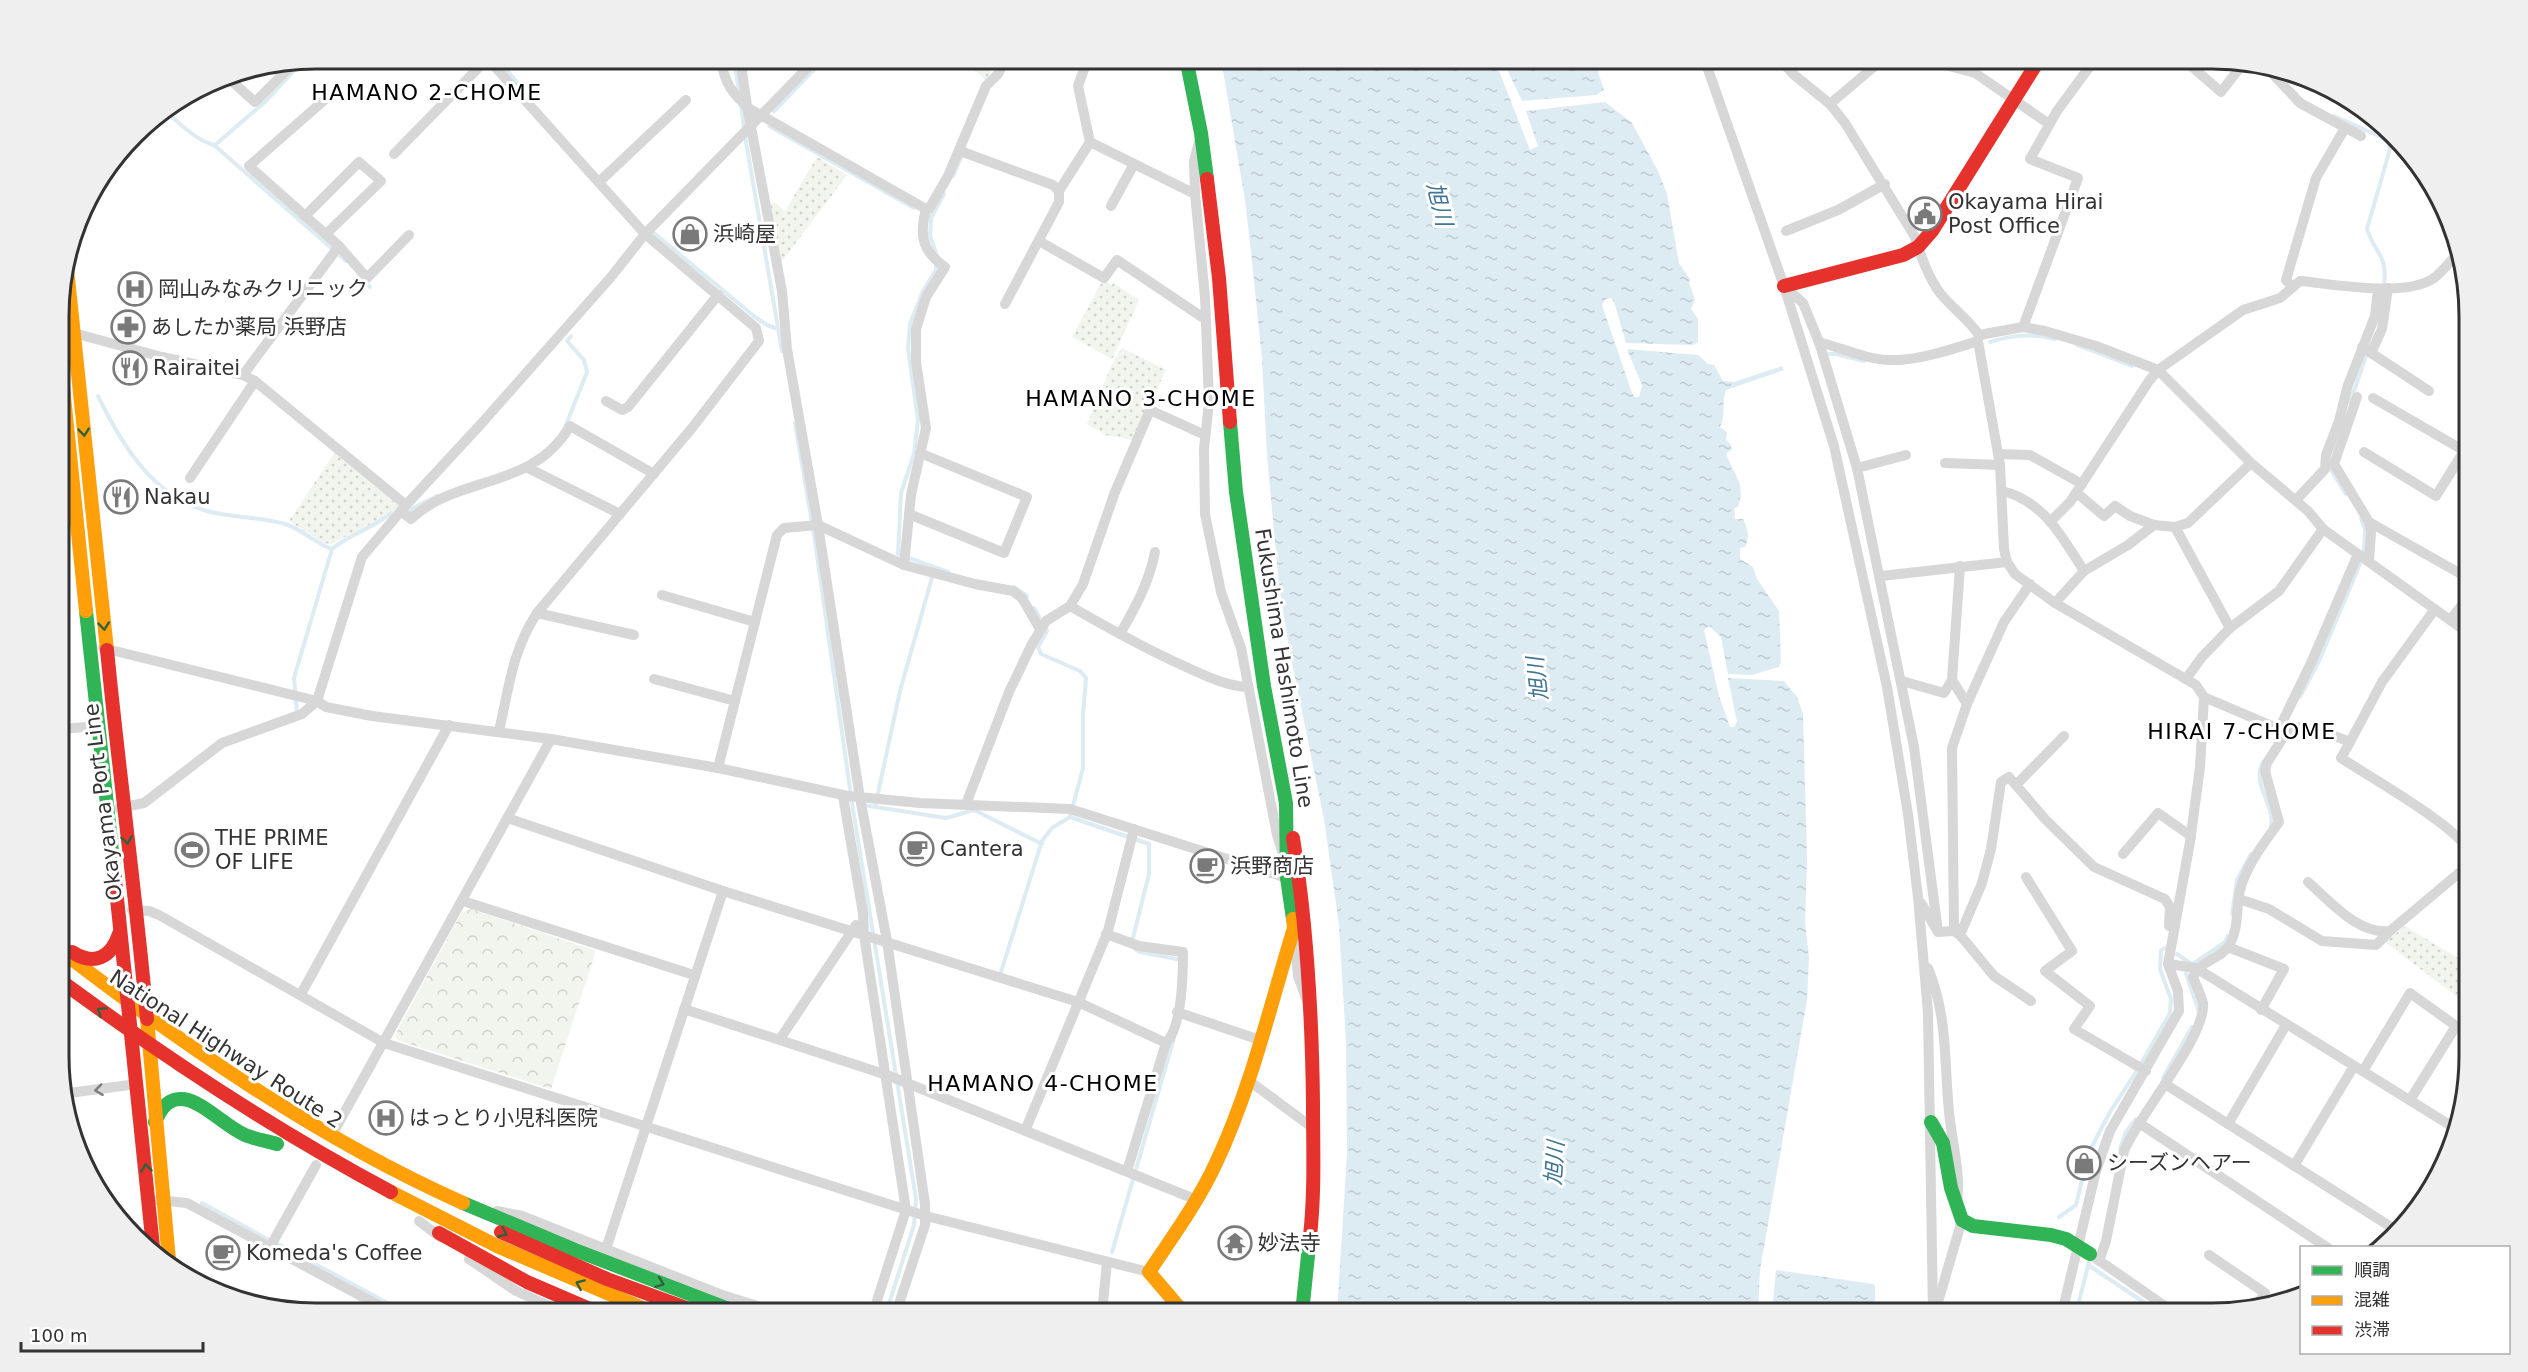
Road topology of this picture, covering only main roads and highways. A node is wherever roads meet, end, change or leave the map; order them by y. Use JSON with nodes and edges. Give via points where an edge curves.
{"nodes":[{"id":1,"x":1188,"y":69,"type":"edge"},
{"id":2,"x":2033,"y":69,"type":"edge"},
{"id":3,"x":1784,"y":286,"type":"road end"},
{"id":4,"x":70,"y":298,"type":"edge"},
{"id":5,"x":69,"y":493,"type":"edge"},
{"id":6,"x":1286,"y":803,"type":"junction"},
{"id":7,"x":119,"y":934,"type":"junction"},
{"id":8,"x":69,"y":950,"type":"edge"},
{"id":9,"x":69,"y":957,"type":"edge"},
{"id":10,"x":69,"y":968,"type":"edge"},
{"id":11,"x":69,"y":987,"type":"edge"},
{"id":12,"x":128,"y":1000,"type":"junction"},
{"id":13,"x":69,"y":1003,"type":"edge"},
{"id":14,"x":145,"y":1013,"type":"junction"},
{"id":15,"x":130,"y":1021,"type":"junction"},
{"id":16,"x":147,"y":1036,"type":"junction"},
{"id":17,"x":133,"y":1047,"type":"junction"},
{"id":18,"x":149,"y":1059,"type":"junction"},
{"id":19,"x":154,"y":1122,"type":"junction"},
{"id":20,"x":1931,"y":1122,"type":"road end"},
{"id":21,"x":277,"y":1144,"type":"junction"},
{"id":22,"x":356,"y":1185,"type":"junction"},
{"id":23,"x":156,"y":1200,"type":"junction"},
{"id":24,"x":152,"y":1241,"type":"edge"},
{"id":25,"x":167,"y":1253,"type":"edge"},
{"id":26,"x":2091,"y":1255,"type":"road end"},
{"id":27,"x":576,"y":1303,"type":"edge"},
{"id":28,"x":630,"y":1303,"type":"edge"},
{"id":29,"x":673,"y":1303,"type":"edge"},
{"id":30,"x":711,"y":1303,"type":"edge"},
{"id":31,"x":1175,"y":1303,"type":"edge"},
{"id":32,"x":1303,"y":1303,"type":"edge"}],
"edges":[{"from":1,"to":6,"type":"main road","name":"Fukushima Hashimoto Line","via":[[1201,133],[1219,278],[1236,492],[1264,686]]},
{"from":2,"to":3,"type":"main road","via":[[1932,231],[1918,247],[1903,255]]},
{"from":4,"to":14,"type":"main road","name":"Okayama Port Line","one_way":true},
{"from":5,"to":7,"type":"main road","name":"Okayama Port Line","via":[[91,649]]},
{"from":6,"to":31,"type":"main road","name":"Fukushima Hashimoto Line","via":[[1287,878],[1294,928],[1248,1080],[1217,1162],[1149,1272]]},
{"from":6,"to":32,"type":"main road","via":[[1300,881],[1312,1012],[1314,1200]]},
{"from":7,"to":8,"type":"main road","via":[[108,955],[93,962]]},
{"from":7,"to":12,"type":"main road","name":"Okayama Port Line"},
{"from":9,"to":12,"type":"main road"},
{"from":10,"to":29,"type":"main road","name":"National Highway Route 2","one_way":true,"via":[[185,1052],[344,1151],[507,1235]]},
{"from":28,"to":11,"type":"main road","name":"National Highway Route 2","one_way":true,"via":[[500,1249],[339,1165],[214,1090]]},
{"from":12,"to":14,"type":"main road"},
{"from":12,"to":15,"type":"main road","name":"Okayama Port Line"},
{"from":13,"to":17,"type":"main road"},
{"from":14,"to":16,"type":"main road","name":"Okayama Port Line"},
{"from":14,"to":30,"type":"main road","one_way":true,"via":[[236,1075],[414,1180]]},
{"from":15,"to":16,"type":"main road"},
{"from":15,"to":17,"type":"main road","name":"Okayama Port Line"},
{"from":16,"to":18,"type":"main road","name":"Okayama Port Line"},
{"from":16,"to":22,"type":"main road","via":[[322,1155]]},
{"from":17,"to":18,"type":"main road"},
{"from":23,"to":17,"type":"main road","name":"Okayama Port Line","one_way":true},
{"from":18,"to":19,"type":"main road","name":"Okayama Port Line"},
{"from":18,"to":21,"type":"main road"},
{"from":19,"to":21,"type":"main road","via":[[165,1104],[183,1097],[245,1135]]},
{"from":19,"to":23,"type":"main road","name":"Okayama Port Line"},
{"from":20,"to":26,"type":"main road","via":[[1944,1142],[1950,1186],[1959,1214],[1973,1226],[2051,1235],[2066,1239]]},
{"from":21,"to":22,"type":"main road"},
{"from":22,"to":27,"type":"main road","via":[[527,1282]]},
{"from":23,"to":24,"type":"main road","name":"Okayama Port Line"},
{"from":23,"to":25,"type":"main road","name":"Okayama Port Line"}]}
